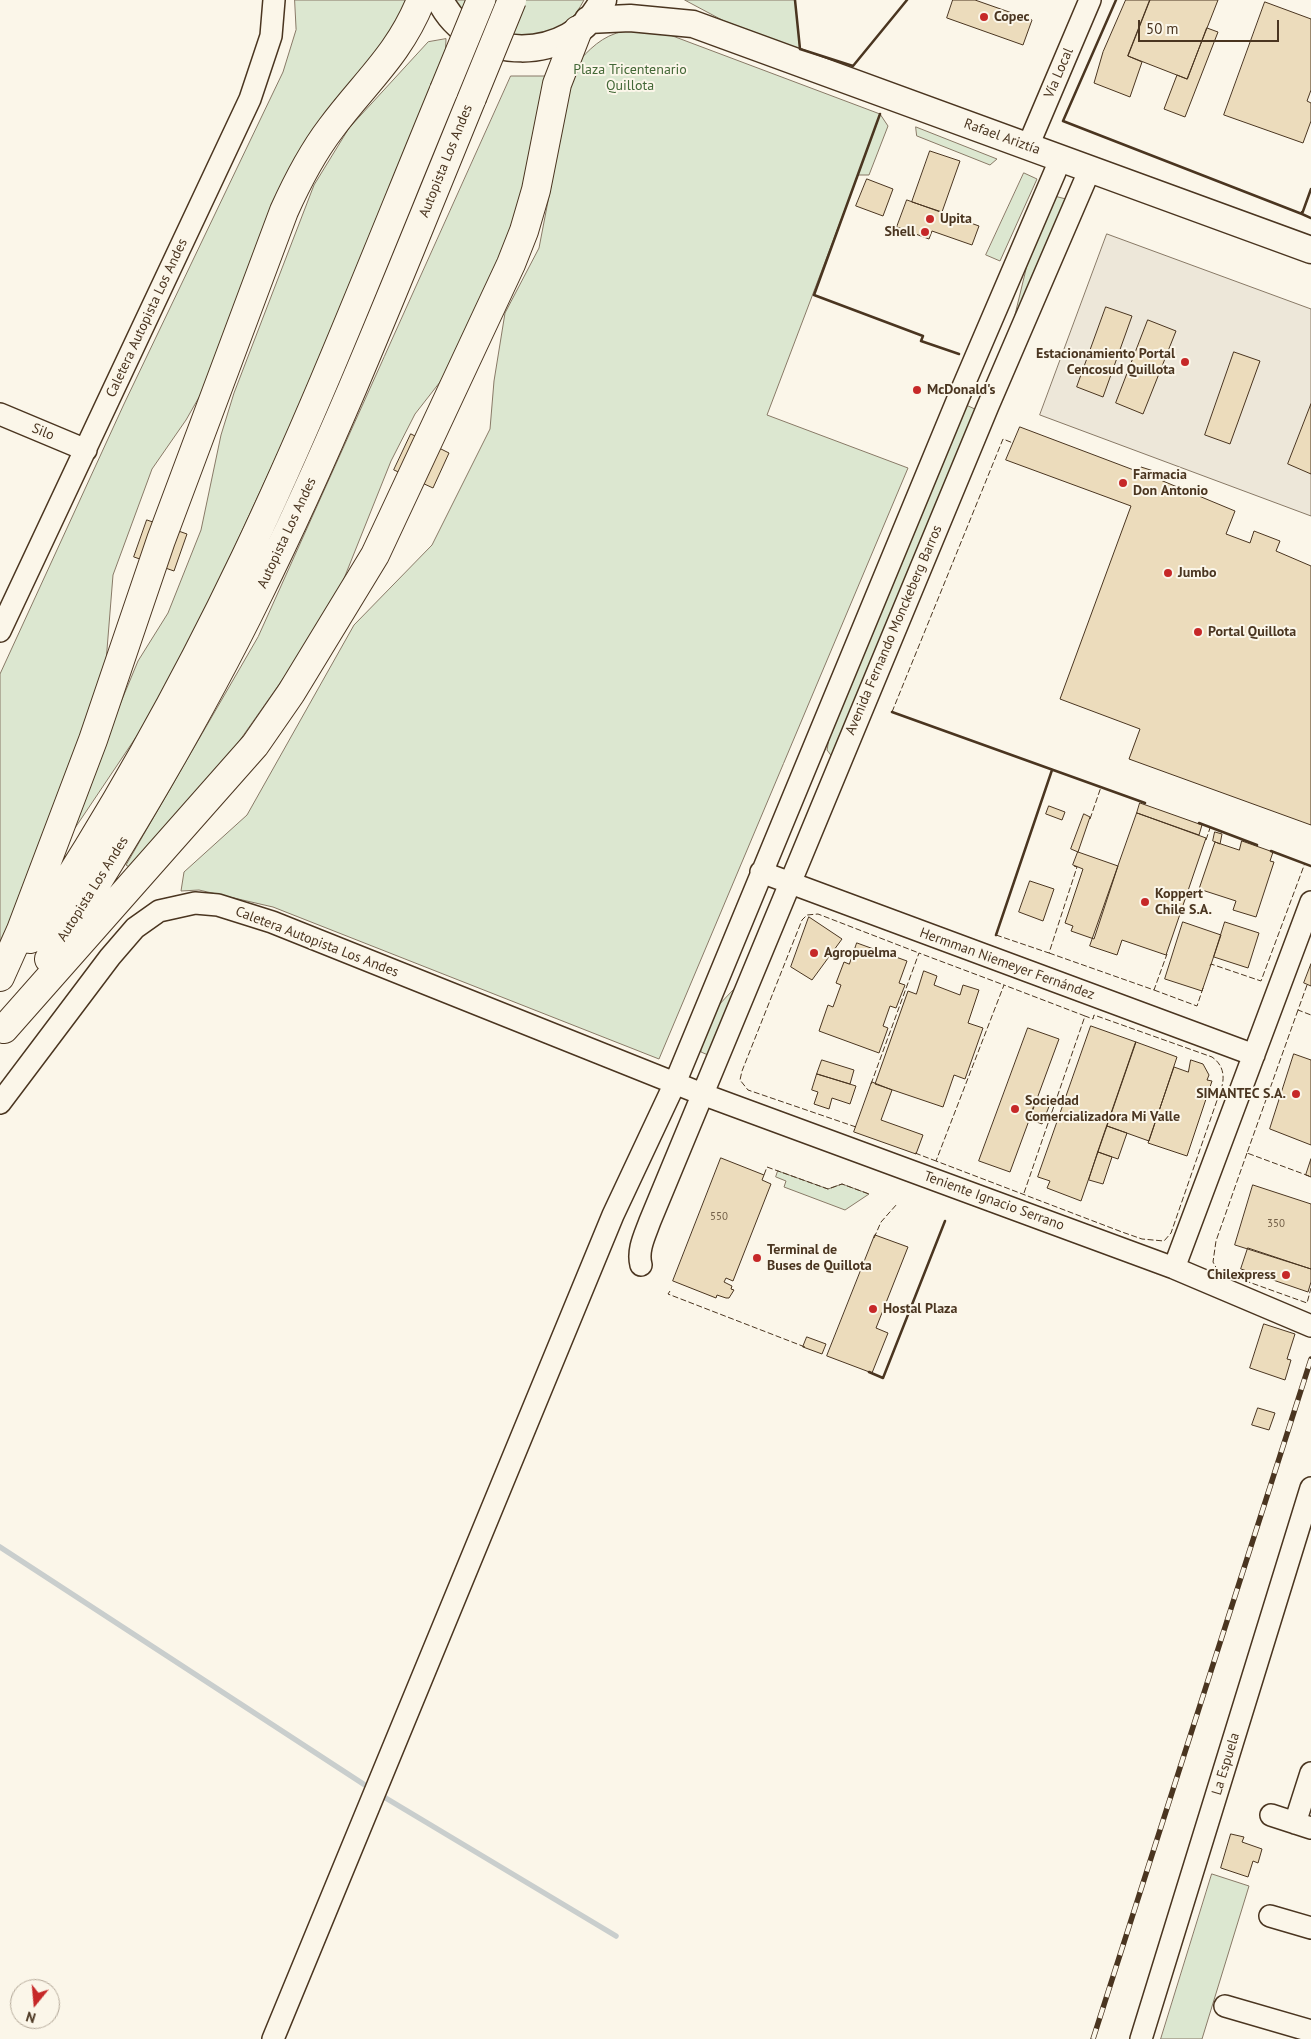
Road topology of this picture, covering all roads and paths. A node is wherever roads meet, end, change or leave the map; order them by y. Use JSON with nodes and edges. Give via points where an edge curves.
{"nodes":[{"id":1,"x":274,"y":0,"type":"edge"},
{"id":2,"x":421,"y":0,"type":"edge"},
{"id":3,"x":440,"y":0,"type":"edge"},
{"id":4,"x":482,"y":0,"type":"edge"},
{"id":5,"x":512,"y":0,"type":"edge"},
{"id":6,"x":660,"y":0,"type":"edge"},
{"id":7,"x":1090,"y":0,"type":"edge"},
{"id":8,"x":590,"y":17,"type":"edge"},
{"id":9,"x":694,"y":24,"type":"junction"},
{"id":10,"x":1028,"y":146,"type":"junction"},
{"id":11,"x":1060,"y":158,"type":"junction"},
{"id":12,"x":1090,"y":169,"type":"junction"},
{"id":13,"x":1311,"y":250,"type":"edge"},
{"id":14,"x":962,"y":389,"type":"junction"},
{"id":15,"x":988,"y":406,"type":"junction"},
{"id":16,"x":0,"y":414,"type":"edge"},
{"id":17,"x":86,"y":450,"type":"junction"},
{"id":18,"x":0,"y":631,"type":"edge"},
{"id":19,"x":761,"y":872,"type":"junction"},
{"id":20,"x":789,"y":883,"type":"junction"},
{"id":21,"x":1311,"y":902,"type":"edge"},
{"id":22,"x":0,"y":977,"type":"edge"},
{"id":23,"x":0,"y":984,"type":"edge"},
{"id":24,"x":2,"y":1032,"type":"edge"},
{"id":25,"x":1254,"y":1055,"type":"junction"},
{"id":26,"x":675,"y":1083,"type":"junction"},
{"id":27,"x":702,"y":1094,"type":"junction"},
{"id":28,"x":0,"y":1103,"type":"edge"},
{"id":29,"x":641,"y":1265,"type":"dead end"},
{"id":30,"x":1174,"y":1268,"type":"junction"},
{"id":31,"x":1311,"y":1326,"type":"edge"},
{"id":32,"x":1311,"y":1488,"type":"edge"},
{"id":33,"x":1311,"y":1772,"type":"edge"},
{"id":34,"x":1271,"y":1815,"type":"dead end"},
{"id":35,"x":1303,"y":1825,"type":"edge"},
{"id":36,"x":1270,"y":1916,"type":"dead end"},
{"id":37,"x":1311,"y":1928,"type":"edge"},
{"id":38,"x":1225,"y":2006,"type":"dead end"},
{"id":39,"x":1311,"y":2031,"type":"edge"},
{"id":40,"x":273,"y":2039,"type":"edge"},
{"id":41,"x":1141,"y":2039,"type":"edge"}],
"edges":[{"from":1,"to":17,"type":"street","name":"Caletera Autopista Los Andes","via":[[271,36],[250,99]]},
{"from":2,"to":22,"type":"highway","via":[[399,44],[330,128],[284,211],[161,540],[93,740]]},
{"from":3,"to":8,"type":"main road","name":"Rafael Ariztía","via":[[455,21],[471,34],[489,44],[509,48],[549,45]]},
{"from":4,"to":23,"type":"highway","name":"Autopista Los Andes","bridge":true,"via":[[324,379],[241,567],[182,682],[90,844]]},
{"from":5,"to":24,"type":"highway","name":"Autopista Los Andes","bridge":true,"via":[[345,404],[258,595],[218,673],[106,871]]},
{"from":6,"to":9,"type":"main road","name":"Rafael Ariztía"},
{"from":7,"to":10,"type":"street","name":"Vía Local"},
{"from":8,"to":9,"type":"main road","name":"Rafael Ariztía"},
{"from":8,"to":24,"type":"highway","via":[[557,84],[536,190],[511,264],[375,555],[291,693],[255,745]]},
{"from":9,"to":10,"type":"main road","name":"Rafael Ariztía"},
{"from":10,"to":11,"type":"main road","name":"Rafael Ariztía"},
{"from":11,"to":12,"type":"main road","name":"Rafael Ariztía"},
{"from":11,"to":14,"type":"street","name":"Avenida Fernando Monckeberg Barros"},
{"from":12,"to":13,"type":"main road","name":"Rafael Ariztía"},
{"from":12,"to":15,"type":"street","name":"Avenida Fernando Monckeberg Barros"},
{"from":14,"to":15,"type":"street"},
{"from":14,"to":19,"type":"street","name":"Avenida Fernando Monckeberg Barros"},
{"from":15,"to":20,"type":"street","name":"Avenida Fernando Monckeberg Barros"},
{"from":16,"to":17,"type":"street","name":"Silo"},
{"from":17,"to":18,"type":"street","name":"Caletera Autopista Los Andes"},
{"from":19,"to":20,"type":"street","name":"Hermman Niemeyer Fernández"},
{"from":19,"to":26,"type":"street","name":"Avenida Fernando Monckeberg Barros"},
{"from":20,"to":25,"type":"street","name":"Hermman Niemeyer Fernández"},
{"from":20,"to":27,"type":"street","name":"Avenida Fernando Monckeberg Barros"},
{"from":21,"to":25,"type":"street"},
{"from":25,"to":30,"type":"street"},
{"from":26,"to":27,"type":"street","name":"Teniente Ignacio Serrano"},
{"from":26,"to":28,"type":"street","name":"Caletera Autopista Los Andes","via":[[272,922],[218,905],[195,903],[160,911],[135,928],[70,1008]]},
{"from":26,"to":40,"type":"street","name":"Avenida Fernando Monckeberg Barros","via":[[612,1215]]},
{"from":27,"to":29,"type":"street","name":"Avenida Fernando Monckeberg Barros","via":[[642,1242]]},
{"from":27,"to":30,"type":"street","name":"Teniente Ignacio Serrano"},
{"from":30,"to":31,"type":"street","name":"Teniente Ignacio Serrano"},
{"from":32,"to":41,"type":"street","name":"La Espuela"},
{"from":33,"to":35,"type":"street"},
{"from":34,"to":35,"type":"street"},
{"from":36,"to":37,"type":"street"},
{"from":38,"to":39,"type":"street"}]}
